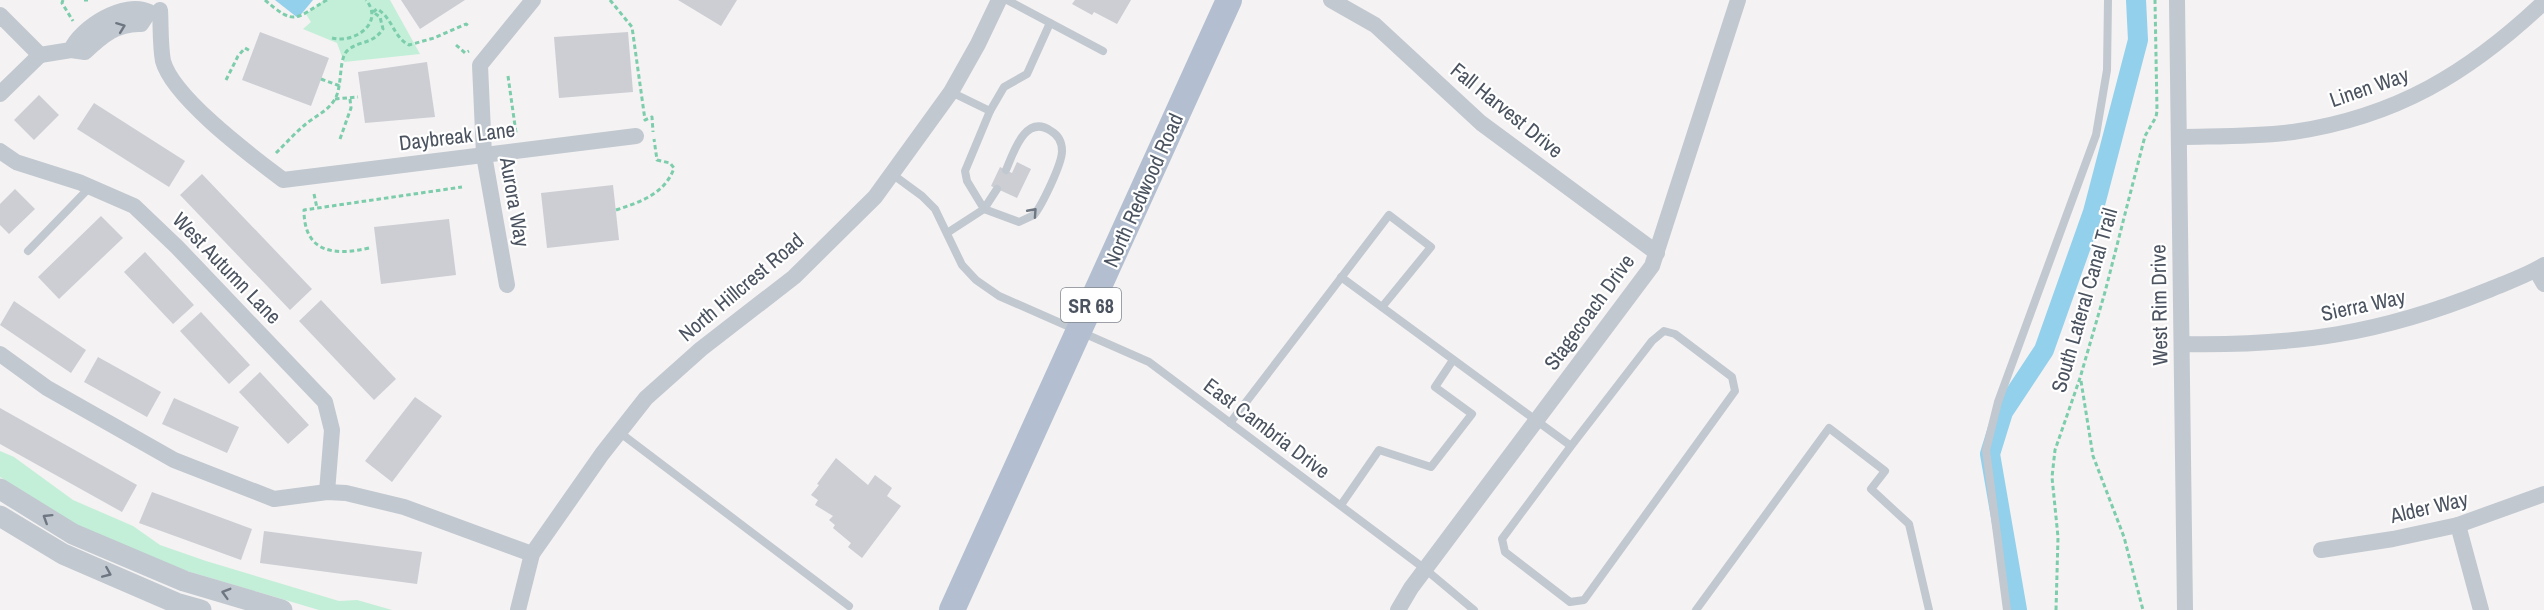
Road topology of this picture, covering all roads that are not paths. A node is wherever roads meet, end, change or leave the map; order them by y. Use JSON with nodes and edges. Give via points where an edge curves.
{"nodes":[{"id":1,"x":533,"y":0,"type":"edge"},
{"id":2,"x":999,"y":0,"type":"edge"},
{"id":3,"x":1007,"y":0,"type":"edge"},
{"id":4,"x":1229,"y":0,"type":"edge"},
{"id":5,"x":1331,"y":0,"type":"edge"},
{"id":6,"x":1737,"y":0,"type":"edge"},
{"id":7,"x":2108,"y":0,"type":"edge"},
{"id":8,"x":2177,"y":0,"type":"edge"},
{"id":9,"x":2544,"y":3,"type":"edge"},
{"id":10,"x":159,"y":8,"type":"edge"},
{"id":11,"x":0,"y":15,"type":"edge"},
{"id":12,"x":1050,"y":23,"type":"junction"},
{"id":13,"x":1103,"y":51,"type":"dead end"},
{"id":14,"x":40,"y":55,"type":"junction"},
{"id":15,"x":951,"y":92,"type":"junction"},
{"id":16,"x":0,"y":94,"type":"edge"},
{"id":17,"x":990,"y":111,"type":"junction"},
{"id":18,"x":636,"y":136,"type":"dead end"},
{"id":19,"x":2179,"y":137,"type":"junction"},
{"id":20,"x":0,"y":151,"type":"edge"},
{"id":21,"x":484,"y":155,"type":"junction"},
{"id":22,"x":1006,"y":170,"type":"dead end"},
{"id":23,"x":892,"y":174,"type":"junction"},
{"id":24,"x":90,"y":187,"type":"junction"},
{"id":25,"x":997,"y":189,"type":"dead end"},
{"id":26,"x":984,"y":209,"type":"junction"},
{"id":27,"x":946,"y":233,"type":"junction"},
{"id":28,"x":28,"y":251,"type":"dead end"},
{"id":29,"x":1657,"y":253,"type":"junction"},
{"id":30,"x":2541,"y":273,"type":"edge"},
{"id":31,"x":1341,"y":277,"type":"junction"},
{"id":32,"x":507,"y":285,"type":"dead end"},
{"id":33,"x":1382,"y":308,"type":"junction"},
{"id":34,"x":1079,"y":330,"type":"junction"},
{"id":35,"x":2182,"y":344,"type":"junction"},
{"id":36,"x":0,"y":354,"type":"edge"},
{"id":37,"x":1453,"y":360,"type":"junction"},
{"id":38,"x":1536,"y":421,"type":"junction"},
{"id":39,"x":1230,"y":423,"type":"junction"},
{"id":40,"x":619,"y":432,"type":"junction"},
{"id":41,"x":1572,"y":446,"type":"junction"},
{"id":42,"x":0,"y":489,"type":"edge"},
{"id":43,"x":327,"y":492,"type":"junction"},
{"id":44,"x":2544,"y":494,"type":"edge"},
{"id":45,"x":1341,"y":505,"type":"junction"},
{"id":46,"x":0,"y":516,"type":"edge"},
{"id":47,"x":2458,"y":525,"type":"junction"},
{"id":48,"x":2321,"y":550,"type":"dead end"},
{"id":49,"x":532,"y":554,"type":"junction"},
{"id":50,"x":1425,"y":569,"type":"junction"},
{"id":51,"x":849,"y":606,"type":"dead end"},
{"id":52,"x":201,"y":610,"type":"edge"},
{"id":53,"x":282,"y":610,"type":"edge"},
{"id":54,"x":518,"y":610,"type":"edge"},
{"id":55,"x":952,"y":610,"type":"edge"},
{"id":56,"x":1398,"y":610,"type":"edge"},
{"id":57,"x":1474,"y":610,"type":"edge"},
{"id":58,"x":1696,"y":610,"type":"edge"},
{"id":59,"x":1929,"y":610,"type":"edge"},
{"id":60,"x":2007,"y":610,"type":"edge"},
{"id":61,"x":2185,"y":610,"type":"edge"},
{"id":62,"x":2481,"y":610,"type":"edge"}],
"edges":[{"from":1,"to":21,"type":"street","name":"Aurora Way","via":[[480,65]]},
{"from":2,"to":15,"type":"street","name":"North Hillcrest Road"},
{"from":3,"to":12,"type":"lane"},
{"from":4,"to":34,"type":"main road","name":"North Redwood Road","number":"SR 68"},
{"from":5,"to":29,"type":"street","name":"Fall Harvest Drive","via":[[1375,25],[1481,123]]},
{"from":6,"to":29,"type":"street","name":"Stagecoach Drive"},
{"from":7,"to":60,"type":"lane","via":[[2107,70],[2096,135],[1998,402],[1986,450]]},
{"from":8,"to":19,"type":"street","name":"West Rim Drive"},
{"from":9,"to":19,"type":"street","name":"Linen Way","via":[[2469,66],[2385,110],[2293,132]]},
{"from":10,"to":14,"type":"street","via":[[141,24],[127,24],[104,34],[85,52]]},
{"from":10,"to":21,"type":"street","name":"Daybreak Lane","via":[[164,62],[184,96],[246,152],[284,180]]},
{"from":11,"to":14,"type":"street"},
{"from":12,"to":13,"type":"lane"},
{"from":12,"to":17,"type":"lane","via":[[1027,74],[1004,87]]},
{"from":14,"to":16,"type":"street"},
{"from":15,"to":17,"type":"lane"},
{"from":15,"to":23,"type":"street","name":"North Hillcrest Road"},
{"from":17,"to":26,"type":"lane","via":[[965,171]]},
{"from":18,"to":21,"type":"street","name":"Daybreak Lane"},
{"from":19,"to":35,"type":"street","name":"West Rim Drive"},
{"from":20,"to":24,"type":"street","name":"West Autumn Lane","via":[[16,162]]},
{"from":21,"to":32,"type":"street","name":"Aurora Way"},
{"from":26,"to":22,"type":"lane","one_way":true,"via":[[1019,222],[1034,215],[1060,160],[1062,149],[1057,136],[1042,127],[1026,131]]},
{"from":23,"to":27,"type":"lane","name":"East Cambria Drive","via":[[935,209]]},
{"from":23,"to":40,"type":"street","name":"North Hillcrest Road","via":[[875,197],[794,277],[701,349],[646,398]]},
{"from":24,"to":28,"type":"lane"},
{"from":24,"to":43,"type":"street","name":"West Autumn Lane","via":[[134,207],[325,402],[332,430]]},
{"from":25,"to":26,"type":"lane"},
{"from":26,"to":27,"type":"lane"},
{"from":27,"to":34,"type":"lane","name":"East Cambria Drive","via":[[962,266],[976,280],[999,296]]},
{"from":29,"to":38,"type":"street","name":"Stagecoach Drive","via":[[1648,272]]},
{"from":30,"to":35,"type":"street","name":"Sierra Way","via":[[2428,313],[2366,330],[2281,342]]},
{"from":31,"to":33,"type":"lane"},
{"from":31,"to":33,"type":"lane","via":[[1389,215],[1431,247]]},
{"from":31,"to":39,"type":"lane"},
{"from":33,"to":37,"type":"lane"},
{"from":34,"to":39,"type":"lane","name":"East Cambria Drive","via":[[1149,362]]},
{"from":34,"to":55,"type":"main road","name":"North Redwood Road","number":"SR 68"},
{"from":35,"to":61,"type":"street","name":"West Rim Drive"},
{"from":36,"to":43,"type":"street","via":[[47,388],[174,460],[274,499]]},
{"from":37,"to":38,"type":"lane"},
{"from":37,"to":45,"type":"lane","via":[[1435,387],[1472,414],[1431,467],[1379,450]]},
{"from":38,"to":41,"type":"lane"},
{"from":38,"to":50,"type":"street","name":"Stagecoach Drive"},
{"from":39,"to":45,"type":"lane","name":"East Cambria Drive"},
{"from":40,"to":49,"type":"street","name":"North Hillcrest Road"},
{"from":40,"to":51,"type":"lane"},
{"from":41,"to":41,"type":"lane","via":[[1652,341],[1664,331],[1675,334],[1732,377],[1735,391],[1584,600],[1570,602],[1505,552],[1502,538]]},
{"from":53,"to":42,"type":"street","one_way":true,"via":[[184,581],[83,538]]},
{"from":43,"to":49,"type":"street","via":[[404,507]]},
{"from":44,"to":47,"type":"street","name":"Alder Way"},
{"from":45,"to":50,"type":"lane","name":"East Cambria Drive"},
{"from":46,"to":52,"type":"street","one_way":true,"via":[[63,554]]},
{"from":47,"to":48,"type":"street","name":"Alder Way"},
{"from":47,"to":62,"type":"street"},
{"from":49,"to":54,"type":"street","name":"North Hillcrest Road"},
{"from":50,"to":56,"type":"street","name":"Stagecoach Drive"},
{"from":50,"to":57,"type":"lane","name":"East Cambria Drive"},
{"from":58,"to":59,"type":"lane","via":[[1829,428],[1885,471],[1870,489],[1909,524]]}]}
